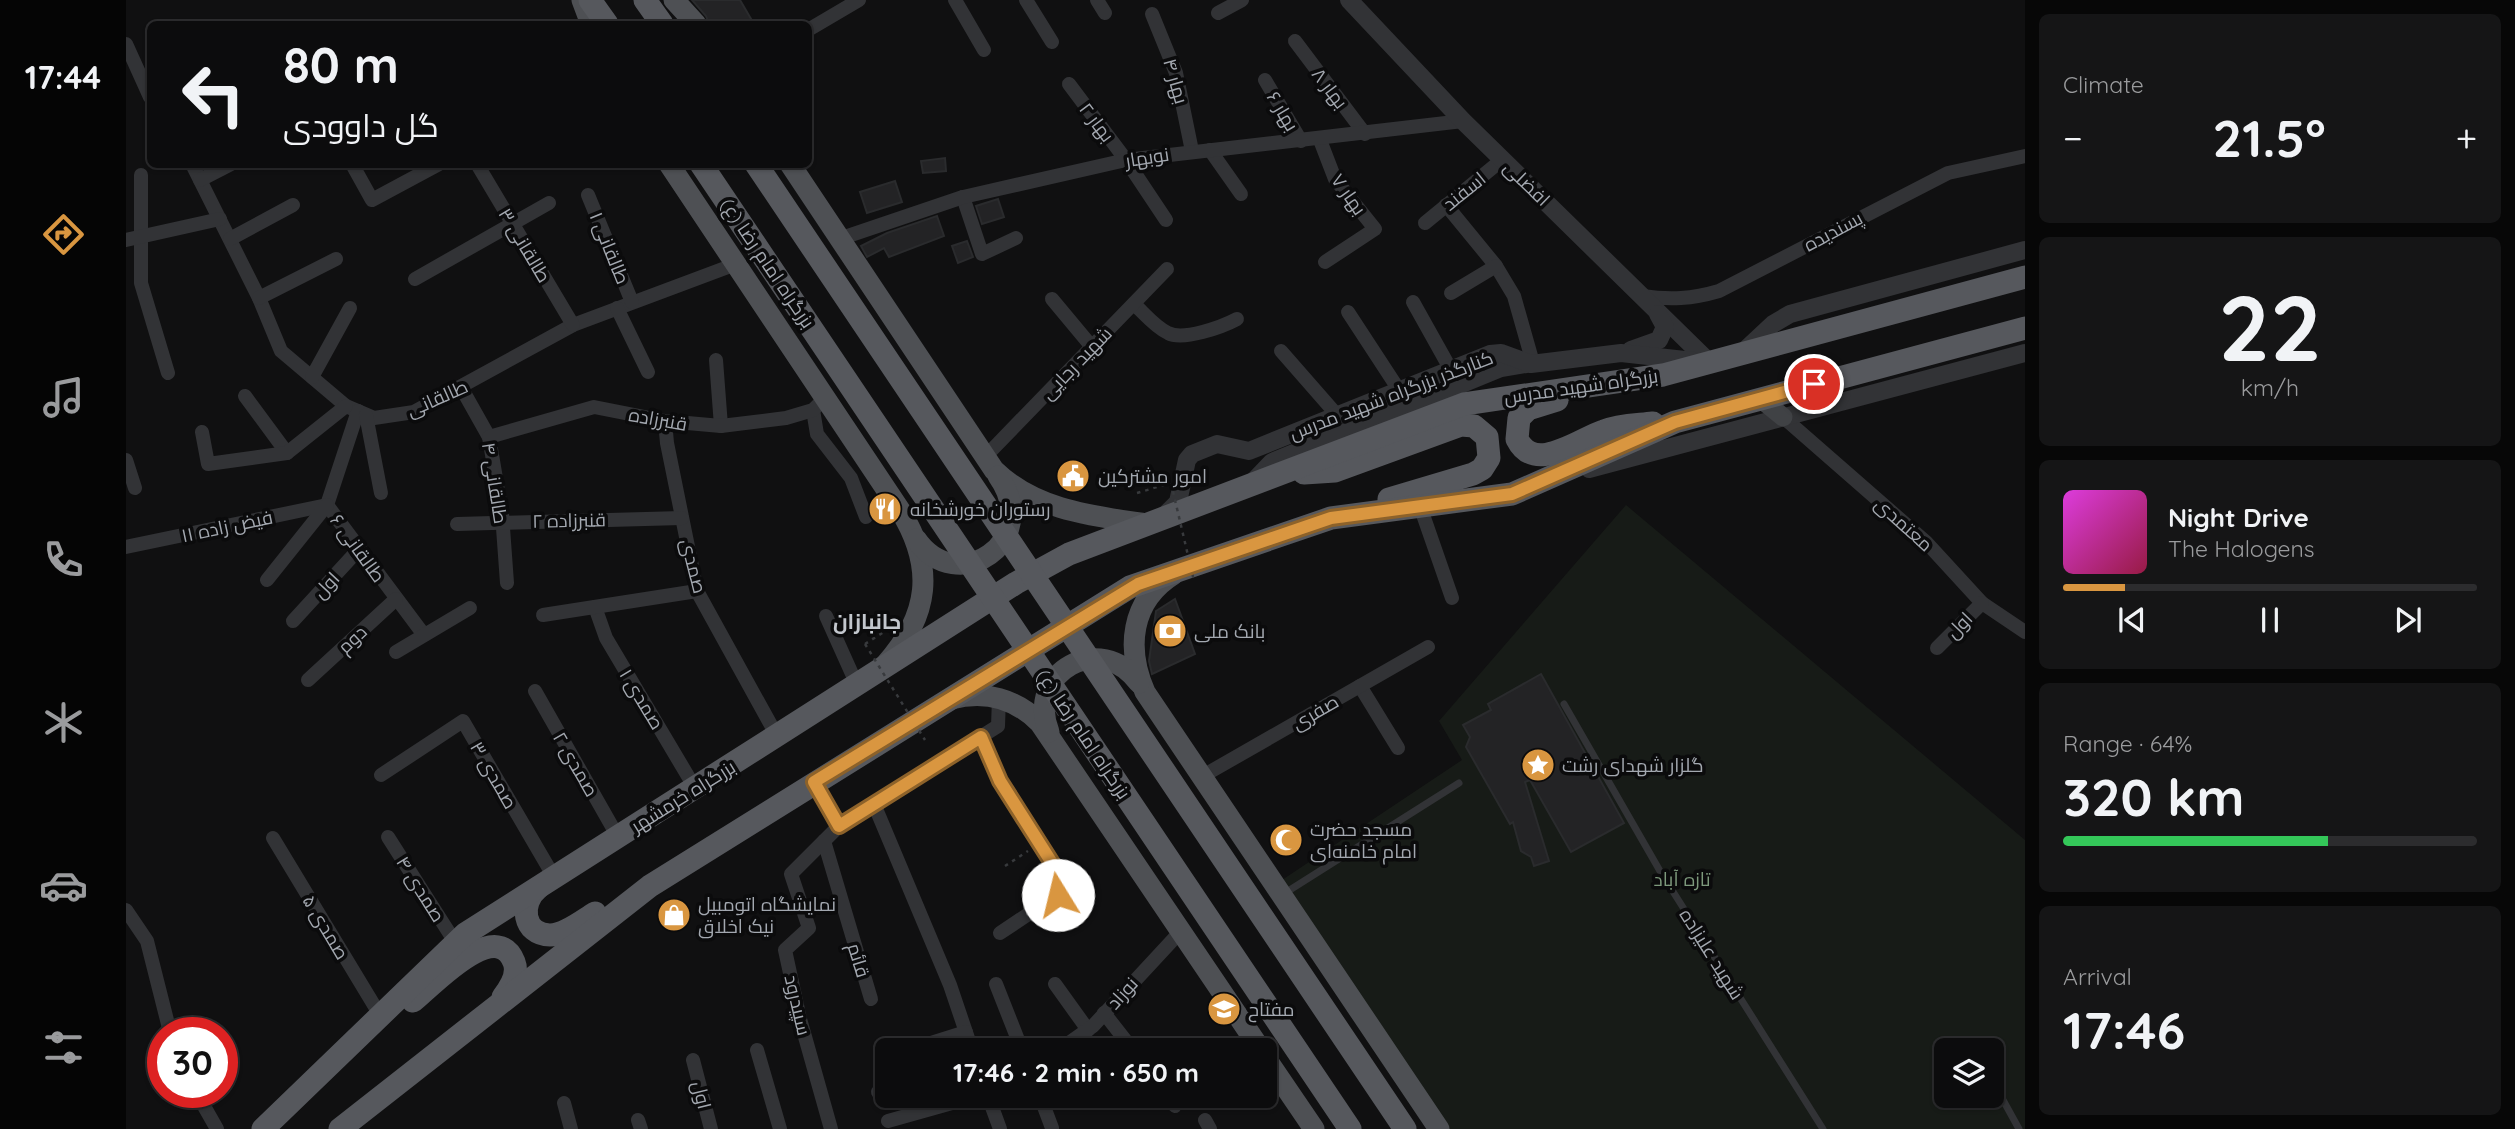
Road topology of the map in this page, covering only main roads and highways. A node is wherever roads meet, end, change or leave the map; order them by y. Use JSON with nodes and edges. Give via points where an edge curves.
{"nodes":[{"id":1,"x":582,"y":0,"type":"edge"},
{"id":2,"x":590,"y":0,"type":"edge"},
{"id":3,"x":645,"y":0,"type":"edge"},
{"id":4,"x":674,"y":0,"type":"edge"},
{"id":5,"x":590,"y":21,"type":"edge"},
{"id":6,"x":605,"y":21,"type":"edge"},
{"id":7,"x":660,"y":21,"type":"edge"},
{"id":8,"x":693,"y":21,"type":"edge"},
{"id":9,"x":672,"y":168,"type":"edge"},
{"id":10,"x":704,"y":168,"type":"edge"},
{"id":11,"x":759,"y":168,"type":"edge"},
{"id":12,"x":793,"y":168,"type":"edge"},
{"id":13,"x":2025,"y":278,"type":"edge"},
{"id":14,"x":2025,"y":328,"type":"edge"},
{"id":15,"x":1617,"y":382,"type":"junction"},
{"id":16,"x":1761,"y":398,"type":"junction"},
{"id":17,"x":1783,"y":417,"type":"road end"},
{"id":18,"x":1681,"y":420,"type":"junction"},
{"id":19,"x":988,"y":461,"type":"junction"},
{"id":20,"x":1287,"y":472,"type":"junction"},
{"id":21,"x":1153,"y":521,"type":"junction"},
{"id":22,"x":1319,"y":521,"type":"junction"},
{"id":23,"x":912,"y":531,"type":"junction"},
{"id":24,"x":1194,"y":572,"type":"junction"},
{"id":25,"x":867,"y":679,"type":"junction"},
{"id":26,"x":1144,"y":690,"type":"junction"},
{"id":27,"x":934,"y":706,"type":"junction"},
{"id":28,"x":1055,"y":742,"type":"junction"},
{"id":29,"x":704,"y":850,"type":"junction"},
{"id":30,"x":547,"y":882,"type":"junction"},
{"id":31,"x":496,"y":1005,"type":"junction"},
{"id":32,"x":1253,"y":1038,"type":"edge"},
{"id":33,"x":1277,"y":1074,"type":"edge"},
{"id":34,"x":297,"y":1095,"type":"junction"},
{"id":35,"x":350,"y":1126,"type":"edge"},
{"id":36,"x":263,"y":1129,"type":"edge"},
{"id":37,"x":1314,"y":1129,"type":"edge"},
{"id":38,"x":1350,"y":1129,"type":"edge"},
{"id":39,"x":1405,"y":1129,"type":"edge"},
{"id":40,"x":1439,"y":1129,"type":"edge"}],
"edges":[{"from":1,"to":5,"type":"main road"},
{"from":2,"to":6,"type":"highway"},
{"from":3,"to":7,"type":"highway"},
{"from":4,"to":8,"type":"main road"},
{"from":9,"to":23,"type":"main road","name":"بزرگراه امام رضا (ع)","via":[[736,264],[819,404]]},
{"from":10,"to":38,"type":"highway","name":"بزرگراه امام رضا (ع)","bridge":true},
{"from":11,"to":39,"type":"highway","bridge":true},
{"from":12,"to":19,"type":"main road"},
{"from":13,"to":15,"type":"highway","name":"بزرگراه شهید مدرس","via":[[1663,375]]},
{"from":14,"to":16,"type":"highway"},
{"from":15,"to":18,"type":"highway","via":[[1528,409],[1517,422],[1519,443],[1528,453],[1545,456],[1610,429]]},
{"from":15,"to":20,"type":"highway","name":"بزرگراه شهید مدرس","via":[[1470,403]]},
{"from":16,"to":17,"type":"main road"},
{"from":16,"to":18,"type":"highway"},
{"from":18,"to":22,"type":"highway","via":[[1507,495]]},
{"from":19,"to":21,"type":"main road","via":[[1016,487],[1060,509]]},
{"from":19,"to":23,"type":"main road","via":[[1008,492],[1012,513],[1006,538],[991,554],[968,563],[946,562],[927,552]]},
{"from":20,"to":21,"type":"highway","name":"بزرگراه شهید مدرس"},
{"from":20,"to":22,"type":"highway","via":[[1335,471],[1461,425],[1474,426],[1487,437],[1490,454],[1478,472]]},
{"from":21,"to":25,"type":"highway","name":"بزرگراه خرمشهر","via":[[1040,568]]},
{"from":22,"to":24,"type":"highway"},
{"from":23,"to":25,"type":"main road","name":"بزرگراه امام رضا (ع)","via":[[923,570],[922,601],[898,647]]},
{"from":24,"to":26,"type":"main road","via":[[1162,582],[1138,615],[1133,648]]},
{"from":24,"to":27,"type":"highway","via":[[1117,593]]},
{"from":25,"to":30,"type":"highway","name":"بزرگراه خرمشهر"},
{"from":26,"to":28,"type":"main road","via":[[1129,670],[1110,660],[1072,664],[1055,677],[1045,696],[1044,718]]},
{"from":26,"to":40,"type":"main road"},
{"from":27,"to":28,"type":"main road","via":[[966,696],[999,698],[1028,712]]},
{"from":27,"to":29,"type":"highway"},
{"from":28,"to":32,"type":"main road","name":"بزرگراه امام رضا (ع)"},
{"from":29,"to":30,"type":"highway","via":[[556,935],[536,931],[526,917],[527,900]]},
{"from":29,"to":31,"type":"highway"},
{"from":30,"to":34,"type":"highway","name":"بزرگراه خرمشهر","via":[[455,942]]},
{"from":31,"to":34,"type":"highway","via":[[512,984],[515,967],[506,952],[486,946],[470,954]]},
{"from":31,"to":35,"type":"highway"},
{"from":33,"to":37,"type":"main road"},
{"from":34,"to":36,"type":"highway","name":"بزرگراه خرمشهر"}]}
